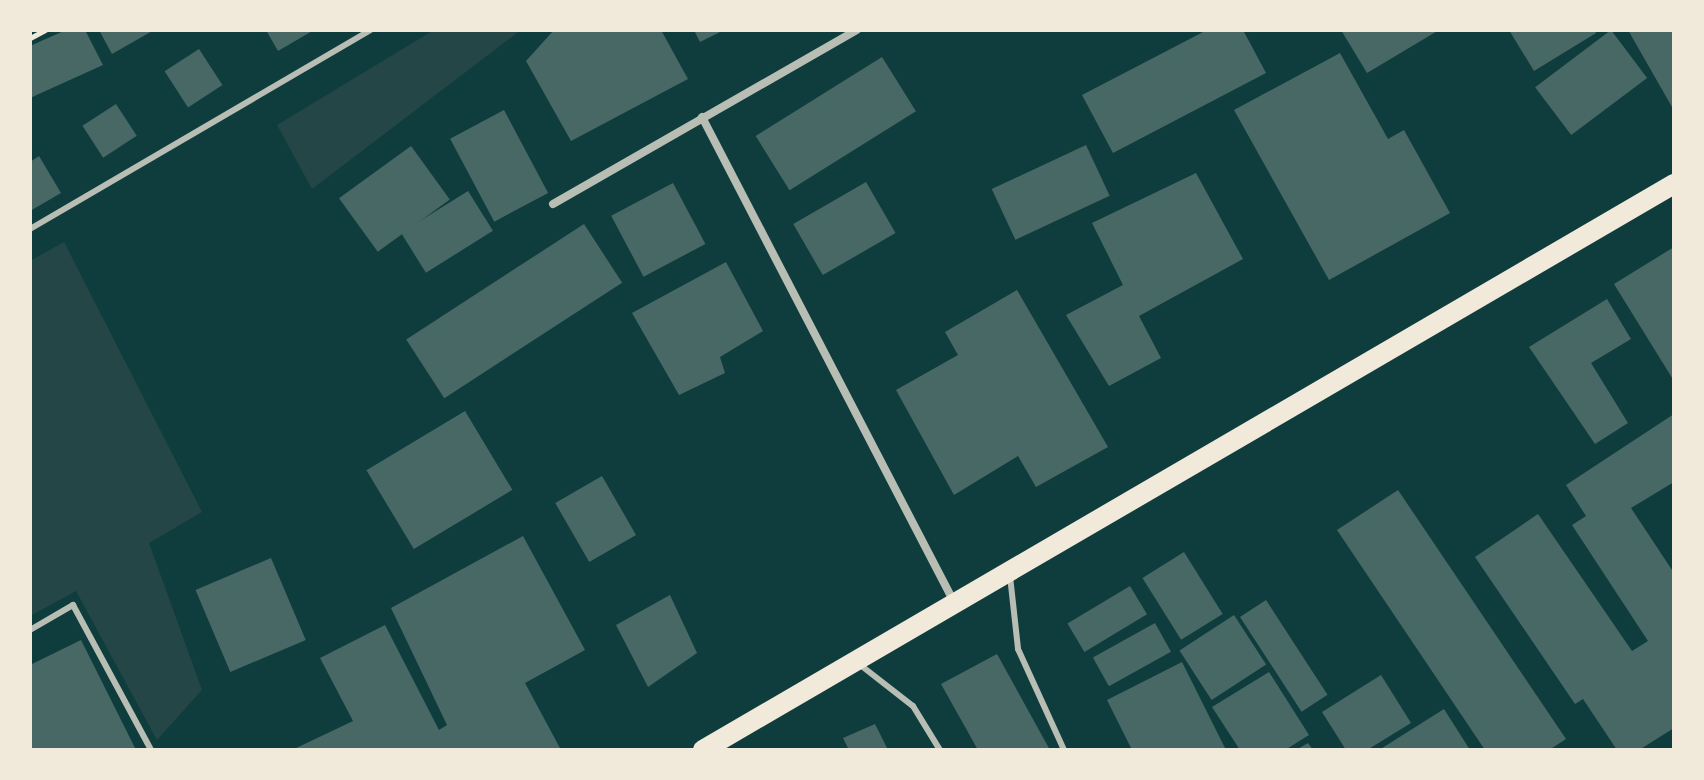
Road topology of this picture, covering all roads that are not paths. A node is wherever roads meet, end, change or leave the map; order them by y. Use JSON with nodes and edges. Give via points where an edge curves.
{"nodes":[{"id":1,"x":370,"y":30,"type":"edge"},
{"id":2,"x":857,"y":30,"type":"edge"},
{"id":3,"x":702,"y":117,"type":"junction"},
{"id":4,"x":1674,"y":184,"type":"edge"},
{"id":5,"x":553,"y":204,"type":"dead end"},
{"id":6,"x":30,"y":229,"type":"edge"},
{"id":7,"x":1010,"y":573,"type":"junction"},
{"id":8,"x":955,"y":605,"type":"junction"},
{"id":9,"x":30,"y":630,"type":"edge"},
{"id":10,"x":856,"y":661,"type":"junction"},
{"id":11,"x":151,"y":750,"type":"edge"},
{"id":12,"x":703,"y":750,"type":"edge"},
{"id":13,"x":940,"y":750,"type":"edge"},
{"id":14,"x":1064,"y":750,"type":"edge"}],
"edges":[{"from":1,"to":6,"type":"lane"},
{"from":2,"to":3,"type":"street"},
{"from":3,"to":5,"type":"street"},
{"from":3,"to":8,"type":"street"},
{"from":4,"to":7,"type":"main road"},
{"from":7,"to":8,"type":"main road"},
{"from":7,"to":14,"type":"lane","via":[[1018,649]]},
{"from":8,"to":10,"type":"main road"},
{"from":9,"to":11,"type":"lane","via":[[73,605]]},
{"from":10,"to":12,"type":"main road"},
{"from":10,"to":13,"type":"lane","via":[[913,706]]}]}
